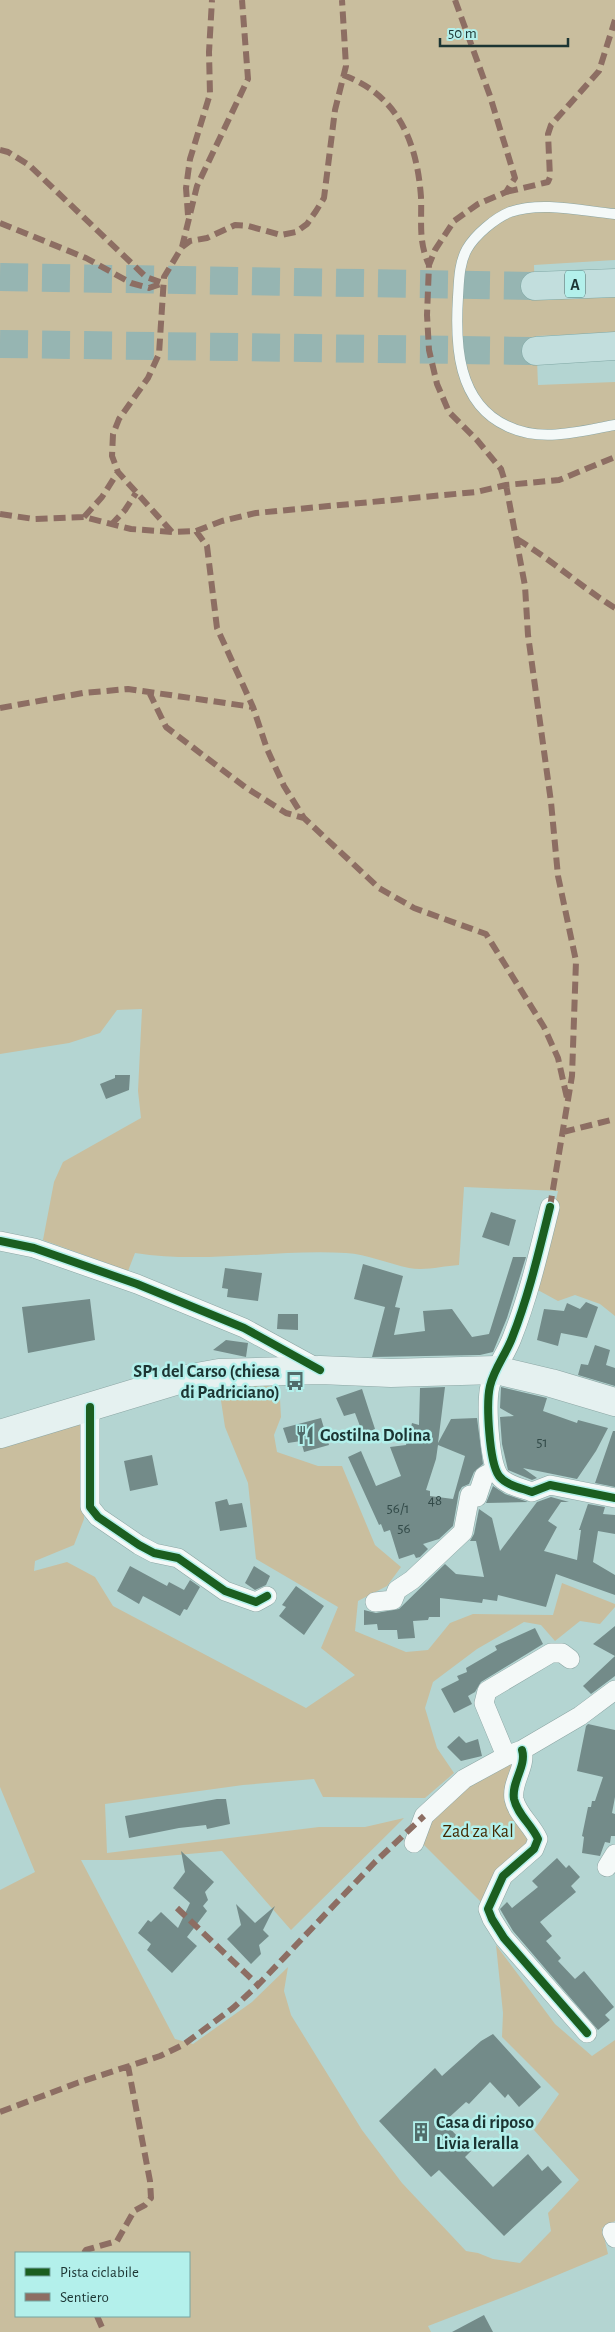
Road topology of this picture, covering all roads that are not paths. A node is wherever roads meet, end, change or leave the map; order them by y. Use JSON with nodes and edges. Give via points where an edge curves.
{"nodes":[{"id":1,"x":615,"y":214,"type":"edge"},
{"id":2,"x":615,"y":273,"type":"edge"},
{"id":3,"x":615,"y":283,"type":"edge"},
{"id":4,"x":615,"y":346,"type":"edge"},
{"id":5,"x":615,"y":359,"type":"edge"},
{"id":6,"x":615,"y":425,"type":"edge"},
{"id":7,"x":550,"y":1206,"type":"dead end"},
{"id":8,"x":0,"y":1241,"type":"edge"},
{"id":9,"x":320,"y":1370,"type":"junction"},
{"id":10,"x":496,"y":1370,"type":"junction"},
{"id":11,"x":615,"y":1402,"type":"edge"},
{"id":12,"x":90,"y":1407,"type":"junction"},
{"id":13,"x":0,"y":1434,"type":"edge"},
{"id":14,"x":496,"y":1470,"type":"junction"},
{"id":15,"x":615,"y":1498,"type":"edge"},
{"id":16,"x":268,"y":1596,"type":"dead end"},
{"id":17,"x":375,"y":1602,"type":"dead end"},
{"id":18,"x":570,"y":1659,"type":"dead end"},
{"id":19,"x":615,"y":1690,"type":"edge"},
{"id":20,"x":514,"y":1753,"type":"junction"},
{"id":21,"x":414,"y":1843,"type":"dead end"},
{"id":22,"x":587,"y":2034,"type":"dead end"},
{"id":23,"x":615,"y":2232,"type":"edge"},
{"id":24,"x":615,"y":2238,"type":"edge"}],
"edges":[{"from":1,"to":6,"type":"lane","via":[[527,208],[508,213],[491,224],[467,249],[460,270],[457,341],[468,387],[477,402],[506,426],[550,436]]},
{"from":2,"to":3,"type":"highway","number":"A","via":[[542,286]]},
{"from":4,"to":5,"type":"highway","via":[[543,351]]},
{"from":7,"to":10,"type":"street","via":[[525,1302],[512,1340]]},
{"from":8,"to":9,"type":"street","via":[[34,1248],[137,1284],[244,1328]]},
{"from":9,"to":10,"type":"main road","via":[[392,1373]]},
{"from":9,"to":12,"type":"main road","via":[[202,1375]]},
{"from":10,"to":11,"type":"main road"},
{"from":10,"to":14,"type":"street","via":[[490,1387],[489,1412],[492,1458]]},
{"from":12,"to":13,"type":"main road"},
{"from":12,"to":16,"type":"street","via":[[90,1507],[98,1517],[154,1553],[178,1558],[225,1591],[256,1602]]},
{"from":14,"to":15,"type":"street","via":[[508,1483],[532,1492],[550,1485]]},
{"from":14,"to":17,"type":"street","via":[[484,1476],[477,1497],[470,1495],[463,1532],[457,1540],[397,1590],[393,1600]]},
{"from":18,"to":20,"type":"street","via":[[562,1653],[551,1654],[487,1691],[484,1703]]},
{"from":19,"to":20,"type":"street","via":[[580,1716]]},
{"from":20,"to":21,"type":"street","via":[[464,1779],[424,1816]]},
{"from":20,"to":22,"type":"street","via":[[524,1758],[514,1798],[538,1839],[534,1849],[503,1876],[488,1909],[504,1938]]},
{"from":23,"to":24,"type":"street","via":[[612,2232]]}]}
